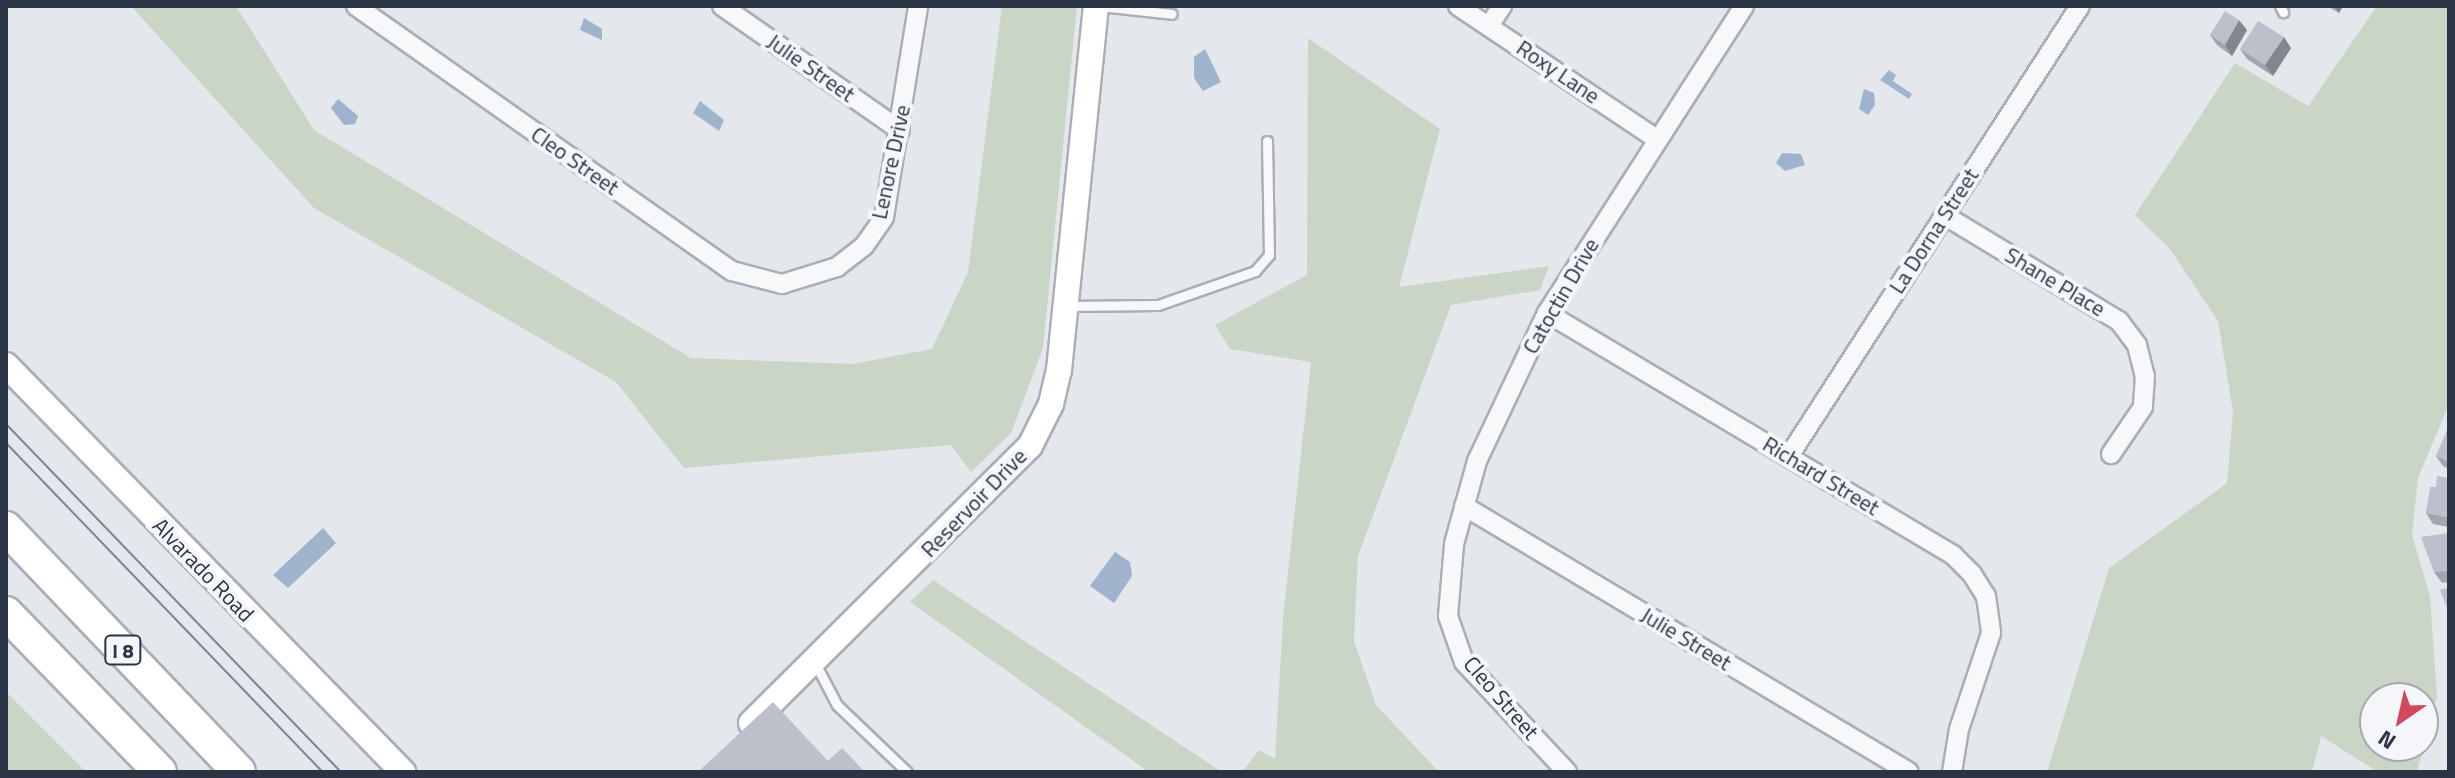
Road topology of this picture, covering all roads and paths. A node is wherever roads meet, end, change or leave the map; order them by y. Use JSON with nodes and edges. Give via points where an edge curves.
{"nodes":[{"id":1,"x":356,"y":6,"type":"edge"},
{"id":2,"x":722,"y":6,"type":"edge"},
{"id":3,"x":918,"y":6,"type":"edge"},
{"id":4,"x":1098,"y":6,"type":"edge"},
{"id":5,"x":1458,"y":6,"type":"edge"},
{"id":6,"x":1502,"y":6,"type":"edge"},
{"id":7,"x":1744,"y":6,"type":"edge"},
{"id":8,"x":2080,"y":6,"type":"edge"},
{"id":9,"x":1172,"y":14,"type":"dead end"},
{"id":10,"x":1489,"y":26,"type":"junction"},
{"id":11,"x":900,"y":130,"type":"junction"},
{"id":12,"x":1657,"y":139,"type":"junction"},
{"id":13,"x":1267,"y":141,"type":"dead end"},
{"id":14,"x":1944,"y":215,"type":"junction"},
{"id":15,"x":806,"y":280,"type":"joint"},
{"id":16,"x":1066,"y":306,"type":"junction"},
{"id":17,"x":1547,"y":313,"type":"junction"},
{"id":18,"x":6,"y":365,"type":"edge"},
{"id":19,"x":2111,"y":454,"type":"dead end"},
{"id":20,"x":1789,"y":456,"type":"junction"},
{"id":21,"x":1464,"y":506,"type":"junction"},
{"id":22,"x":6,"y":528,"type":"edge"},
{"id":23,"x":6,"y":613,"type":"edge"},
{"id":24,"x":1448,"y":616,"type":"joint"},
{"id":25,"x":814,"y":662,"type":"junction"},
{"id":26,"x":732,"y":742,"type":"edge"},
{"id":27,"x":160,"y":772,"type":"edge"},
{"id":28,"x":239,"y":772,"type":"edge"},
{"id":29,"x":403,"y":772,"type":"edge"},
{"id":30,"x":907,"y":772,"type":"edge"},
{"id":31,"x":1567,"y":772,"type":"edge"},
{"id":32,"x":1909,"y":772,"type":"edge"},
{"id":33,"x":1952,"y":772,"type":"edge"}],
"edges":[{"from":1,"to":15,"type":"street","name":"Cleo Street","via":[[732,271],[770,283]]},
{"from":2,"to":11,"type":"street","name":"Julie Street"},
{"from":3,"to":11,"type":"street","name":"Lenore Drive"},
{"from":4,"to":9,"type":"lane"},
{"from":4,"to":16,"type":"street","name":"Reservoir Drive"},
{"from":5,"to":10,"type":"street","name":"Roxy Lane"},
{"from":6,"to":10,"type":"street"},
{"from":7,"to":12,"type":"street","name":"Catoctin Drive"},
{"from":8,"to":14,"type":"street","name":"La Dorna Street"},
{"from":10,"to":12,"type":"street","name":"Roxy Lane"},
{"from":11,"to":15,"type":"street","name":"Lenore Drive","via":[[884,217],[875,232],[851,258]]},
{"from":12,"to":17,"type":"street","name":"Catoctin Drive"},
{"from":13,"to":16,"type":"lane","via":[[1269,255],[1255,271],[1158,305]]},
{"from":14,"to":19,"type":"street","name":"Shane Place","via":[[2119,321],[2137,345],[2145,376],[2143,407]]},
{"from":14,"to":20,"type":"street","name":"La Dorna Street"},
{"from":16,"to":25,"type":"street","name":"Reservoir Drive","via":[[1053,395],[1030,446]]},
{"from":17,"to":20,"type":"street","name":"Richard Street"},
{"from":17,"to":21,"type":"street","name":"Catoctin Drive","via":[[1477,461]]},
{"from":18,"to":29,"type":"street","name":"Alvarado Road"},
{"from":20,"to":33,"type":"street","name":"Richard Street","via":[[1953,555],[1986,596],[1991,633]]},
{"from":21,"to":24,"type":"street","name":"Catoctin Drive","via":[[1454,544]]},
{"from":21,"to":32,"type":"street","name":"Julie Street"},
{"from":22,"to":28,"type":"highway","number":"I 8"},
{"from":23,"to":27,"type":"highway","number":"I 8"},
{"from":24,"to":31,"type":"street","name":"Cleo Street","via":[[1464,662]]},
{"from":25,"to":26,"type":"street","name":"Reservoir Drive"},
{"from":25,"to":30,"type":"lane","via":[[837,705],[869,729]]}]}
